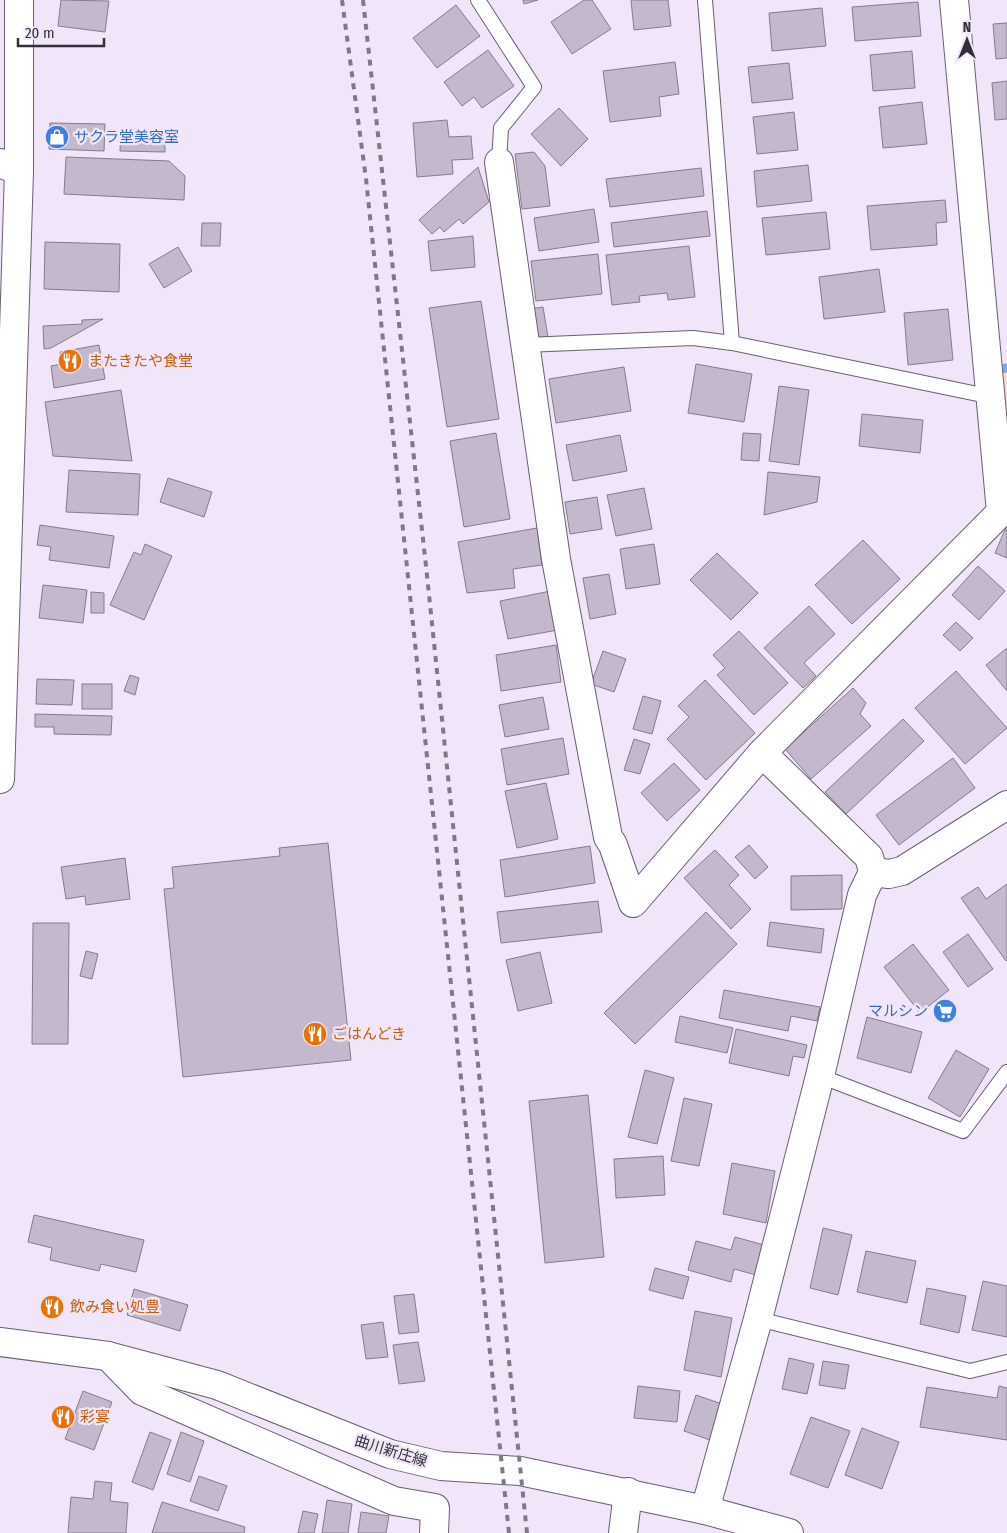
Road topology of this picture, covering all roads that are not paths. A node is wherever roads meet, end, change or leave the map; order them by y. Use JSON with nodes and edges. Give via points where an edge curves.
{"nodes":[{"id":1,"x":19,"y":0,"type":"edge"},
{"id":2,"x":478,"y":0,"type":"edge"},
{"id":3,"x":705,"y":0,"type":"edge"},
{"id":4,"x":954,"y":0,"type":"edge"},
{"id":5,"x":499,"y":162,"type":"joint"},
{"id":6,"x":10,"y":167,"type":"edge"},
{"id":7,"x":732,"y":344,"type":"junction"},
{"id":8,"x":525,"y":345,"type":"junction"},
{"id":9,"x":7,"y":397,"type":"edge"},
{"id":10,"x":992,"y":397,"type":"junction"},
{"id":11,"x":3,"y":620,"type":"edge"},
{"id":12,"x":762,"y":753,"type":"junction"},
{"id":13,"x":0,"y":779,"type":"edge"},
{"id":14,"x":1007,"y":805,"type":"edge"},
{"id":15,"x":873,"y":872,"type":"junction"},
{"id":16,"x":1007,"y":1072,"type":"edge"},
{"id":17,"x":820,"y":1076,"type":"junction"},
{"id":18,"x":758,"y":1319,"type":"junction"},
{"id":19,"x":0,"y":1342,"type":"edge"},
{"id":20,"x":108,"y":1356,"type":"junction"},
{"id":21,"x":1007,"y":1362,"type":"edge"},
{"id":22,"x":628,"y":1492,"type":"junction"},
{"id":23,"x":705,"y":1510,"type":"junction"},
{"id":24,"x":434,"y":1533,"type":"edge"},
{"id":25,"x":623,"y":1533,"type":"edge"},
{"id":26,"x":789,"y":1533,"type":"edge"}],
"edges":[{"from":1,"to":6,"type":"street"},
{"from":2,"to":5,"type":"lane","via":[[534,87],[501,128]]},
{"from":3,"to":7,"type":"lane"},
{"from":4,"to":10,"type":"street"},
{"from":5,"to":8,"type":"street"},
{"from":6,"to":9,"type":"street"},
{"from":7,"to":8,"type":"lane","via":[[693,338]]},
{"from":7,"to":10,"type":"lane"},
{"from":8,"to":12,"type":"street","via":[[556,559],[606,827],[633,903]]},
{"from":9,"to":11,"type":"street"},
{"from":10,"to":12,"type":"street","via":[[1001,512]]},
{"from":11,"to":13,"type":"street"},
{"from":12,"to":15,"type":"street","via":[[869,858]]},
{"from":14,"to":15,"type":"street","via":[[902,871],[889,874]]},
{"from":15,"to":17,"type":"street","via":[[862,895]]},
{"from":16,"to":17,"type":"lane","via":[[963,1131]]},
{"from":17,"to":18,"type":"street"},
{"from":18,"to":21,"type":"lane","via":[[970,1371]]},
{"from":18,"to":23,"type":"street"},
{"from":19,"to":20,"type":"street","name":"曲川新庄線"},
{"from":20,"to":22,"type":"street","name":"曲川新庄線","via":[[217,1385],[390,1454],[441,1466],[520,1471]]},
{"from":20,"to":24,"type":"street","via":[[142,1391],[394,1501],[435,1508]]},
{"from":22,"to":23,"type":"street","name":"曲川新庄線"},
{"from":22,"to":25,"type":"street"},
{"from":23,"to":26,"type":"street","name":"曲川新庄線"}]}
